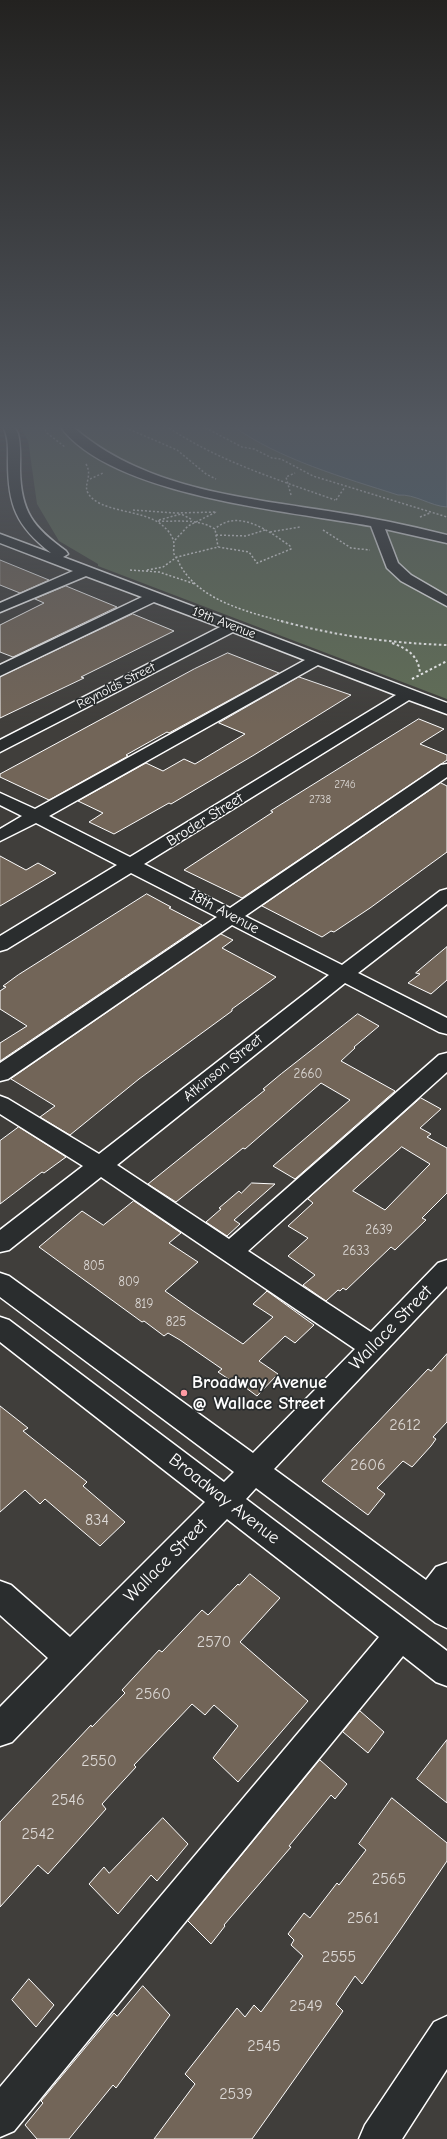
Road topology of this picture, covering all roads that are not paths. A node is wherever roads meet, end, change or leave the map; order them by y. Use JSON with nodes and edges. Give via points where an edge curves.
{"nodes":[{"id":1,"x":30,"y":526,"type":"edge"},
{"id":2,"x":377,"y":526,"type":"edge"},
{"id":3,"x":389,"y":526,"type":"edge"},
{"id":4,"x":0,"y":538,"type":"edge"},
{"id":5,"x":447,"y":539,"type":"edge"},
{"id":6,"x":87,"y":570,"type":"junction"},
{"id":7,"x":155,"y":596,"type":"junction"},
{"id":8,"x":447,"y":602,"type":"edge"},
{"id":9,"x":2,"y":605,"type":"edge"},
{"id":10,"x":233,"y":626,"type":"junction"},
{"id":11,"x":318,"y":659,"type":"junction"},
{"id":12,"x":0,"y":671,"type":"edge"},
{"id":13,"x":402,"y":691,"type":"junction"},
{"id":14,"x":447,"y":709,"type":"edge"},
{"id":15,"x":0,"y":747,"type":"edge"},
{"id":16,"x":447,"y":769,"type":"edge"},
{"id":17,"x":0,"y":798,"type":"edge"},
{"id":18,"x":35,"y":816,"type":"junction"},
{"id":19,"x":0,"y":836,"type":"edge"},
{"id":20,"x":133,"y":865,"type":"junction"},
{"id":21,"x":447,"y":895,"type":"edge"},
{"id":22,"x":233,"y":917,"type":"junction"},
{"id":23,"x":0,"y":945,"type":"edge"},
{"id":24,"x":342,"y":974,"type":"junction"},
{"id":25,"x":447,"y":1027,"type":"edge"},
{"id":26,"x":447,"y":1060,"type":"edge"},
{"id":27,"x":0,"y":1074,"type":"edge"},
{"id":28,"x":0,"y":1104,"type":"edge"},
{"id":29,"x":101,"y":1166,"type":"junction"},
{"id":30,"x":0,"y":1243,"type":"edge"},
{"id":31,"x":230,"y":1253,"type":"junction"},
{"id":32,"x":447,"y":1270,"type":"edge"},
{"id":33,"x":0,"y":1283,"type":"edge"},
{"id":34,"x":0,"y":1327,"type":"edge"},
{"id":35,"x":373,"y":1347,"type":"junction"},
{"id":36,"x":254,"y":1471,"type":"junction"},
{"id":37,"x":226,"y":1500,"type":"junction"},
{"id":38,"x":447,"y":1577,"type":"edge"},
{"id":39,"x":0,"y":1594,"type":"edge"},
{"id":40,"x":438,"y":1606,"type":"edge"},
{"id":41,"x":400,"y":1636,"type":"junction"},
{"id":42,"x":71,"y":1658,"type":"junction"},
{"id":43,"x":447,"y":1671,"type":"edge"},
{"id":44,"x":0,"y":1730,"type":"edge"},
{"id":45,"x":447,"y":2035,"type":"edge"},
{"id":46,"x":0,"y":2117,"type":"edge"},
{"id":47,"x":379,"y":2139,"type":"edge"}],
"edges":[{"from":1,"to":6,"type":"street","via":[[62,555]]},
{"from":2,"to":8,"type":"street","via":[[392,565],[406,578]]},
{"from":3,"to":5,"type":"street"},
{"from":4,"to":6,"type":"street","name":"19th Avenue"},
{"from":6,"to":7,"type":"street","name":"19th Avenue"},
{"from":6,"to":9,"type":"street"},
{"from":7,"to":10,"type":"street","name":"19th Avenue"},
{"from":7,"to":12,"type":"street"},
{"from":10,"to":11,"type":"street","name":"19th Avenue"},
{"from":10,"to":15,"type":"street","name":"Reynolds Street"},
{"from":11,"to":13,"type":"street","name":"19th Avenue"},
{"from":11,"to":18,"type":"street"},
{"from":13,"to":14,"type":"street","name":"19th Avenue"},
{"from":13,"to":20,"type":"street","name":"Broder Street"},
{"from":16,"to":22,"type":"street"},
{"from":17,"to":18,"type":"street","name":"18th Avenue"},
{"from":18,"to":19,"type":"street"},
{"from":18,"to":20,"type":"street","name":"18th Avenue"},
{"from":20,"to":22,"type":"street","name":"18th Avenue"},
{"from":20,"to":23,"type":"street","name":"Broder Street"},
{"from":21,"to":24,"type":"street","name":"Atkinson Street"},
{"from":22,"to":24,"type":"street","name":"18th Avenue"},
{"from":22,"to":27,"type":"street"},
{"from":24,"to":25,"type":"street","name":"18th Avenue"},
{"from":24,"to":29,"type":"street","name":"Atkinson Street"},
{"from":26,"to":31,"type":"street"},
{"from":28,"to":29,"type":"street"},
{"from":29,"to":30,"type":"street","name":"Atkinson Street"},
{"from":29,"to":31,"type":"street"},
{"from":31,"to":35,"type":"street"},
{"from":32,"to":35,"type":"street","name":"Wallace Street"},
{"from":33,"to":36,"type":"street"},
{"from":34,"to":37,"type":"street","name":"Broadway Avenue"},
{"from":35,"to":36,"type":"street","name":"Wallace Street"},
{"from":36,"to":37,"type":"street","name":"Wallace Street"},
{"from":36,"to":40,"type":"street"},
{"from":37,"to":41,"type":"street","name":"Broadway Avenue"},
{"from":37,"to":42,"type":"street","name":"Wallace Street"},
{"from":38,"to":40,"type":"street"},
{"from":39,"to":42,"type":"street"},
{"from":41,"to":43,"type":"street","name":"Broadway Avenue"},
{"from":41,"to":46,"type":"street"},
{"from":42,"to":44,"type":"street","name":"Wallace Street"},
{"from":45,"to":47,"type":"street"}]}
